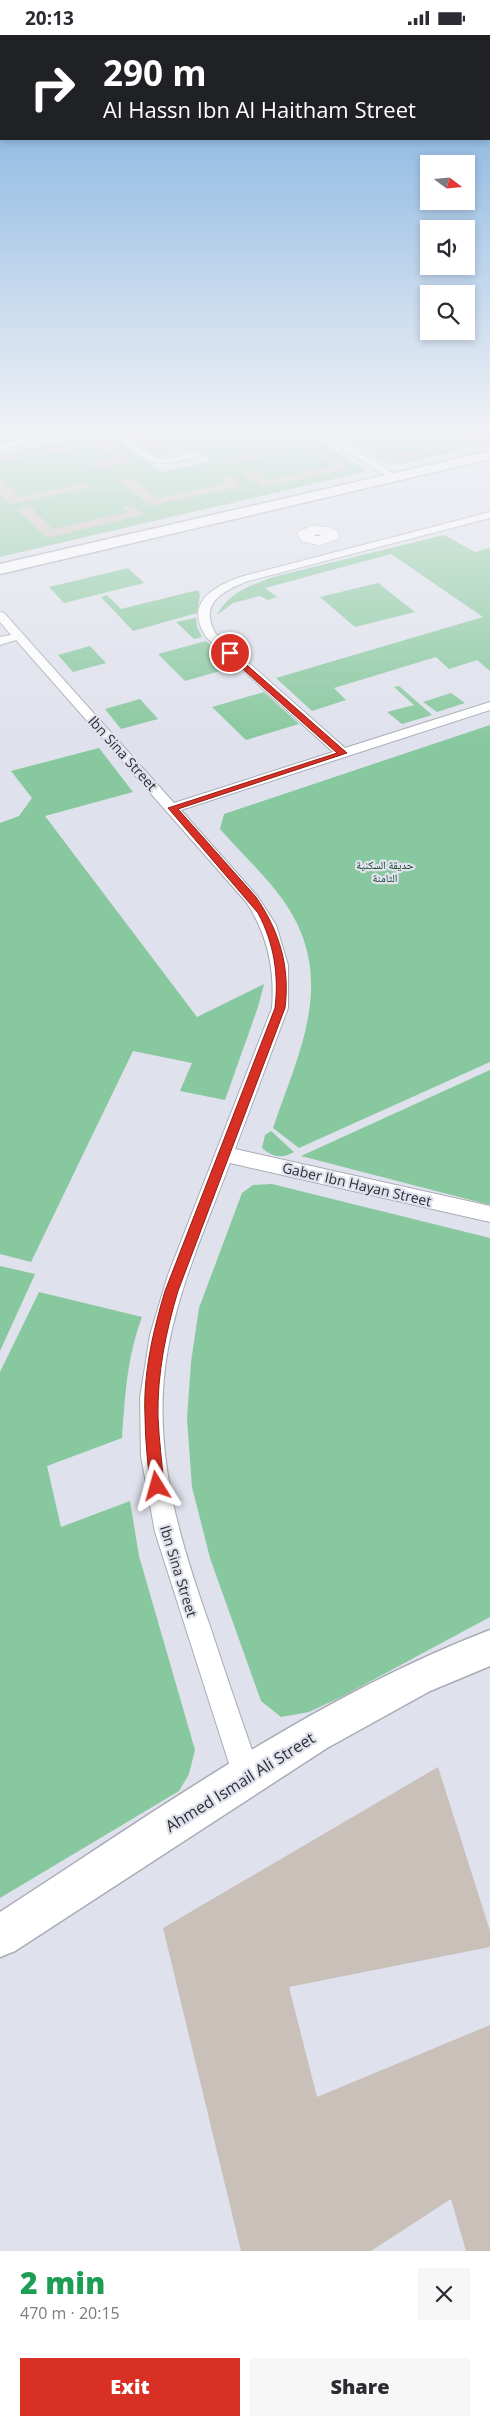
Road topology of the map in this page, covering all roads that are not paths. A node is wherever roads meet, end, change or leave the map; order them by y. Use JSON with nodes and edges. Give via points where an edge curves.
{"nodes":[{"id":1,"x":111,"y":535,"type":"edge"},
{"id":2,"x":138,"y":535,"type":"edge"},
{"id":3,"x":301,"y":535,"type":"edge"},
{"id":4,"x":335,"y":535,"type":"edge"},
{"id":5,"x":412,"y":535,"type":"edge"},
{"id":6,"x":303,"y":539,"type":"joint"},
{"id":7,"x":0,"y":560,"type":"edge"},
{"id":8,"x":0,"y":569,"type":"edge"},
{"id":9,"x":0,"y":615,"type":"edge"},
{"id":10,"x":19,"y":636,"type":"junction"},
{"id":11,"x":0,"y":641,"type":"edge"},
{"id":12,"x":490,"y":706,"type":"edge"},
{"id":13,"x":343,"y":753,"type":"junction"},
{"id":14,"x":172,"y":808,"type":"junction"},
{"id":15,"x":224,"y":1154,"type":"junction"},
{"id":16,"x":490,"y":1214,"type":"edge"},
{"id":17,"x":490,"y":1648,"type":"edge"},
{"id":18,"x":247,"y":1776,"type":"junction"},
{"id":19,"x":0,"y":1936,"type":"edge"}],
"edges":[{"from":1,"to":7,"type":"main road"},
{"from":2,"to":8,"type":"main road"},
{"from":3,"to":6,"type":"lane"},
{"from":4,"to":6,"type":"lane","via":[[324,543]]},
{"from":5,"to":13,"type":"street","via":[[244,579],[219,590],[205,606],[203,624],[211,636]]},
{"from":9,"to":10,"type":"street","name":"Ibn Sina Street"},
{"from":10,"to":11,"type":"street"},
{"from":10,"to":14,"type":"street","name":"Ibn Sina Street"},
{"from":12,"to":13,"type":"street"},
{"from":13,"to":14,"type":"street"},
{"from":14,"to":15,"type":"street","name":"Ibn Sina Street","via":[[253,899],[270,927],[280,957],[280,1008]]},
{"from":15,"to":16,"type":"street","name":"Gaber Ibn Hayan Street"},
{"from":15,"to":18,"type":"street","name":"Ibn Sina Street","via":[[162,1321],[156,1354],[151,1429],[159,1498],[174,1561]]},
{"from":17,"to":18,"type":"main road","name":"Ahmed Ismail Ali Street","via":[[415,1679],[344,1716]]},
{"from":18,"to":19,"type":"main road","name":"Ahmed Ismail Ali Street"}]}
